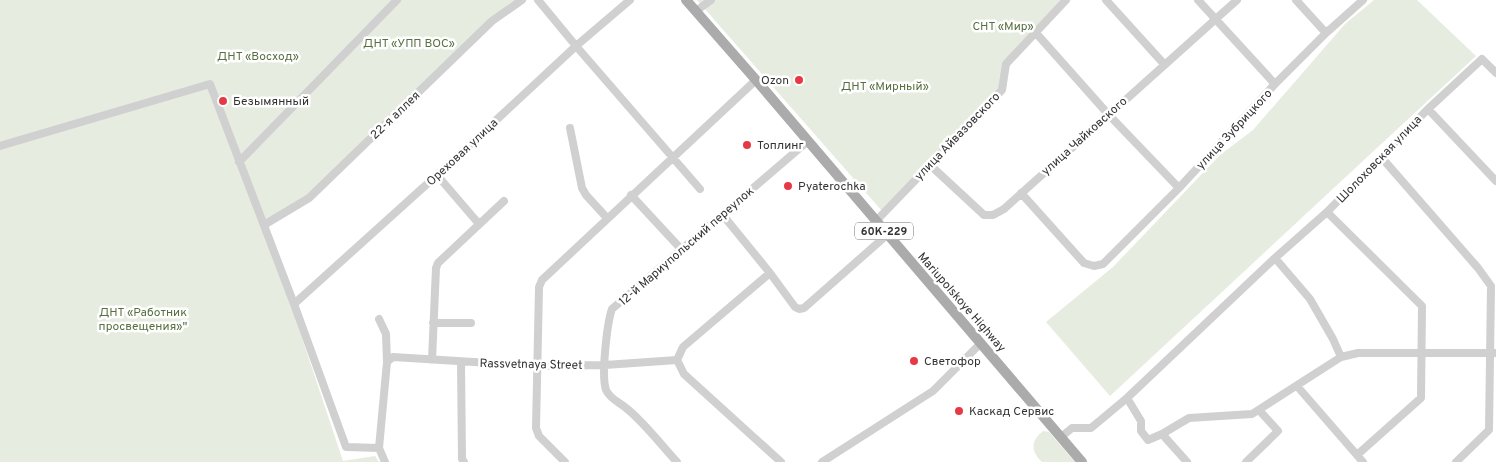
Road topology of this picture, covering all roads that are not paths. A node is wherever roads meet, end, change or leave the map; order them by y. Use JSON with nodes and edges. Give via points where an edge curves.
{"nodes":[{"id":1,"x":396,"y":0,"type":"edge"},
{"id":2,"x":522,"y":0,"type":"edge"},
{"id":3,"x":538,"y":0,"type":"edge"},
{"id":4,"x":630,"y":0,"type":"edge"},
{"id":5,"x":686,"y":0,"type":"edge"},
{"id":6,"x":711,"y":0,"type":"edge"},
{"id":7,"x":1066,"y":0,"type":"edge"},
{"id":8,"x":1106,"y":0,"type":"edge"},
{"id":9,"x":1198,"y":0,"type":"edge"},
{"id":10,"x":1237,"y":0,"type":"edge"},
{"id":11,"x":1296,"y":0,"type":"edge"},
{"id":12,"x":1363,"y":0,"type":"edge"},
{"id":13,"x":696,"y":11,"type":"junction"},
{"id":14,"x":1215,"y":19,"type":"junction"},
{"id":15,"x":1036,"y":33,"type":"junction"},
{"id":16,"x":1326,"y":33,"type":"junction"},
{"id":17,"x":576,"y":46,"type":"junction"},
{"id":18,"x":1164,"y":64,"type":"junction"},
{"id":19,"x":1496,"y":74,"type":"edge"},
{"id":20,"x":756,"y":80,"type":"junction"},
{"id":21,"x":1275,"y":84,"type":"junction"},
{"id":22,"x":1428,"y":109,"type":"junction"},
{"id":23,"x":1108,"y":114,"type":"junction"},
{"id":24,"x":570,"y":128,"type":"dead end"},
{"id":25,"x":808,"y":141,"type":"junction"},
{"id":26,"x":0,"y":146,"type":"edge"},
{"id":27,"x":672,"y":157,"type":"junction"},
{"id":28,"x":1382,"y":158,"type":"junction"},
{"id":29,"x":239,"y":162,"type":"junction"},
{"id":30,"x":930,"y":164,"type":"junction"},
{"id":31,"x":437,"y":175,"type":"junction"},
{"id":32,"x":1496,"y":181,"type":"edge"},
{"id":33,"x":700,"y":188,"type":"dead end"},
{"id":34,"x":1180,"y":188,"type":"junction"},
{"id":35,"x":1021,"y":193,"type":"junction"},
{"id":36,"x":631,"y":195,"type":"junction"},
{"id":37,"x":504,"y":201,"type":"dead end"},
{"id":38,"x":1327,"y":212,"type":"junction"},
{"id":39,"x":722,"y":214,"type":"junction"},
{"id":40,"x":607,"y":218,"type":"junction"},
{"id":41,"x":876,"y":221,"type":"junction"},
{"id":42,"x":479,"y":224,"type":"junction"},
{"id":43,"x":264,"y":225,"type":"junction"},
{"id":44,"x":888,"y":234,"type":"junction"},
{"id":45,"x":681,"y":249,"type":"junction"},
{"id":46,"x":1275,"y":258,"type":"junction"},
{"id":47,"x":770,"y":272,"type":"junction"},
{"id":48,"x":294,"y":304,"type":"junction"},
{"id":49,"x":379,"y":319,"type":"dead end"},
{"id":50,"x":433,"y":323,"type":"junction"},
{"id":51,"x":471,"y":323,"type":"dead end"},
{"id":52,"x":981,"y":343,"type":"junction"},
{"id":53,"x":1421,"y":352,"type":"junction"},
{"id":54,"x":1493,"y":353,"type":"edge"},
{"id":55,"x":1341,"y":358,"type":"junction"},
{"id":56,"x":432,"y":360,"type":"junction"},
{"id":57,"x":677,"y":360,"type":"junction"},
{"id":58,"x":387,"y":362,"type":"junction"},
{"id":59,"x":461,"y":362,"type":"junction"},
{"id":60,"x":605,"y":365,"type":"junction"},
{"id":61,"x":536,"y":366,"type":"junction"},
{"id":62,"x":1298,"y":386,"type":"junction"},
{"id":63,"x":1127,"y":398,"type":"junction"},
{"id":64,"x":1259,"y":410,"type":"junction"},
{"id":65,"x":1162,"y":434,"type":"junction"},
{"id":66,"x":1061,"y":437,"type":"junction"},
{"id":67,"x":379,"y":448,"type":"junction"},
{"id":68,"x":1357,"y":455,"type":"junction"},
{"id":69,"x":385,"y":462,"type":"edge"},
{"id":70,"x":464,"y":462,"type":"edge"},
{"id":71,"x":565,"y":462,"type":"edge"},
{"id":72,"x":677,"y":462,"type":"edge"},
{"id":73,"x":782,"y":462,"type":"edge"},
{"id":74,"x":822,"y":462,"type":"edge"},
{"id":75,"x":1082,"y":462,"type":"edge"},
{"id":76,"x":1187,"y":462,"type":"edge"},
{"id":77,"x":1246,"y":462,"type":"edge"},
{"id":78,"x":1363,"y":462,"type":"edge"},
{"id":79,"x":1456,"y":462,"type":"edge"}],
"edges":[{"from":1,"to":29,"type":"street"},
{"from":2,"to":43,"type":"street","name":"22-я аллея","via":[[492,21],[309,198]]},
{"from":3,"to":17,"type":"street"},
{"from":4,"to":17,"type":"street","name":"Ореховая улица"},
{"from":5,"to":13,"type":"main road","name":"Mariupolskoye Highway","number":"60К-229"},
{"from":6,"to":13,"type":"street"},
{"from":7,"to":15,"type":"street","name":"улица Айвазовского"},
{"from":8,"to":18,"type":"street"},
{"from":9,"to":14,"type":"street"},
{"from":10,"to":14,"type":"street","name":"улица Чайковского"},
{"from":11,"to":16,"type":"street"},
{"from":12,"to":16,"type":"street","name":"улица Зубрицкого"},
{"from":13,"to":20,"type":"main road","name":"Mariupolskoye Highway","number":"60К-229"},
{"from":14,"to":18,"type":"street","name":"улица Чайковского"},
{"from":14,"to":21,"type":"street"},
{"from":15,"to":23,"type":"street"},
{"from":15,"to":30,"type":"street","name":"улица Айвазовского","via":[[1006,64],[1002,90]]},
{"from":16,"to":21,"type":"street","name":"улица Зубрицкого"},
{"from":17,"to":27,"type":"street"},
{"from":17,"to":31,"type":"street","name":"Ореховая улица"},
{"from":18,"to":23,"type":"street","name":"улица Чайковского"},
{"from":19,"to":22,"type":"street","name":"Шолоховская улица","via":[[1482,59]]},
{"from":20,"to":25,"type":"main road","name":"Mariupolskoye Highway","number":"60К-229"},
{"from":20,"to":27,"type":"street"},
{"from":21,"to":34,"type":"street","name":"улица Зубрицкого"},
{"from":22,"to":28,"type":"street","name":"Шолоховская улица"},
{"from":22,"to":32,"type":"street"},
{"from":23,"to":34,"type":"street"},
{"from":23,"to":35,"type":"street","name":"улица Чайковского"},
{"from":24,"to":40,"type":"street","via":[[582,188]]},
{"from":25,"to":39,"type":"street","name":"12-й Мариупольский переулок"},
{"from":25,"to":41,"type":"main road","name":"Mariupolskoye Highway","number":"60К-229"},
{"from":26,"to":29,"type":"street","via":[[210,84]]},
{"from":27,"to":33,"type":"street"},
{"from":27,"to":36,"type":"street"},
{"from":28,"to":38,"type":"street","name":"Шолоховская улица"},
{"from":28,"to":54,"type":"street","via":[[1490,286]]},
{"from":29,"to":43,"type":"street"},
{"from":30,"to":35,"type":"street","name":"улица Чайковского","via":[[984,215],[993,215]]},
{"from":30,"to":41,"type":"street","name":"улица Айвазовского"},
{"from":31,"to":42,"type":"street"},
{"from":31,"to":48,"type":"street","name":"Ореховая улица"},
{"from":34,"to":35,"type":"street","name":"улица Зубрицкого","via":[[1107,261],[1094,266],[1084,263]]},
{"from":36,"to":40,"type":"street"},
{"from":36,"to":45,"type":"street"},
{"from":37,"to":42,"type":"street"},
{"from":38,"to":46,"type":"street","name":"Шолоховская улица"},
{"from":38,"to":53,"type":"street","via":[[1422,306]]},
{"from":39,"to":45,"type":"street","name":"12-й Мариупольский переулок"},
{"from":39,"to":47,"type":"street"},
{"from":40,"to":61,"type":"street","via":[[542,280],[539,287]]},
{"from":41,"to":44,"type":"main road","name":"Mariupolskoye Highway","number":"60К-229"},
{"from":42,"to":50,"type":"street","via":[[438,262]]},
{"from":43,"to":48,"type":"street"},
{"from":44,"to":47,"type":"street","via":[[804,308],[795,307]]},
{"from":44,"to":52,"type":"main road","name":"Mariupolskoye Highway","number":"60К-229"},
{"from":45,"to":60,"type":"street","name":"12-й Мариупольский переулок","via":[[612,309]]},
{"from":46,"to":55,"type":"street","via":[[1310,298]]},
{"from":46,"to":63,"type":"street","name":"Шолоховская улица"},
{"from":47,"to":57,"type":"street","via":[[683,347]]},
{"from":48,"to":67,"type":"street","via":[[346,448]]},
{"from":49,"to":58,"type":"street","via":[[386,334]]},
{"from":50,"to":51,"type":"street"},
{"from":50,"to":56,"type":"street"},
{"from":52,"to":66,"type":"main road","name":"Mariupolskoye Highway","number":"60К-229"},
{"from":52,"to":74,"type":"street","via":[[933,391]]},
{"from":53,"to":54,"type":"street"},
{"from":53,"to":55,"type":"street","via":[[1358,353]]},
{"from":53,"to":68,"type":"street","via":[[1421,398]]},
{"from":54,"to":79,"type":"street","via":[[1489,430]]},
{"from":55,"to":62,"type":"street"},
{"from":56,"to":58,"type":"street","name":"Rassvetnaya Street","via":[[393,356]]},
{"from":56,"to":59,"type":"street","name":"Rassvetnaya Street"},
{"from":57,"to":60,"type":"street","name":"Rassvetnaya Street"},
{"from":57,"to":73,"type":"street","via":[[684,374]]},
{"from":58,"to":67,"type":"street"},
{"from":59,"to":61,"type":"street","name":"Rassvetnaya Street"},
{"from":59,"to":70,"type":"street"},
{"from":60,"to":61,"type":"street","name":"Rassvetnaya Street"},
{"from":60,"to":72,"type":"street","name":"12-й Мариупольский переулок","via":[[606,389],[612,398],[628,409]]},
{"from":61,"to":71,"type":"street","via":[[536,428],[539,436]]},
{"from":62,"to":64,"type":"street"},
{"from":62,"to":68,"type":"street"},
{"from":63,"to":65,"type":"street","via":[[1148,440]]},
{"from":63,"to":66,"type":"street","name":"Шолоховская улица","via":[[1091,428],[1072,428]]},
{"from":64,"to":65,"type":"street","via":[[1252,414],[1189,418]]},
{"from":64,"to":77,"type":"street","via":[[1278,431]]},
{"from":65,"to":76,"type":"street"},
{"from":66,"to":75,"type":"main road","name":"Mariupolskoye Highway","number":"60К-229"},
{"from":67,"to":69,"type":"street"},
{"from":68,"to":78,"type":"street"}]}
